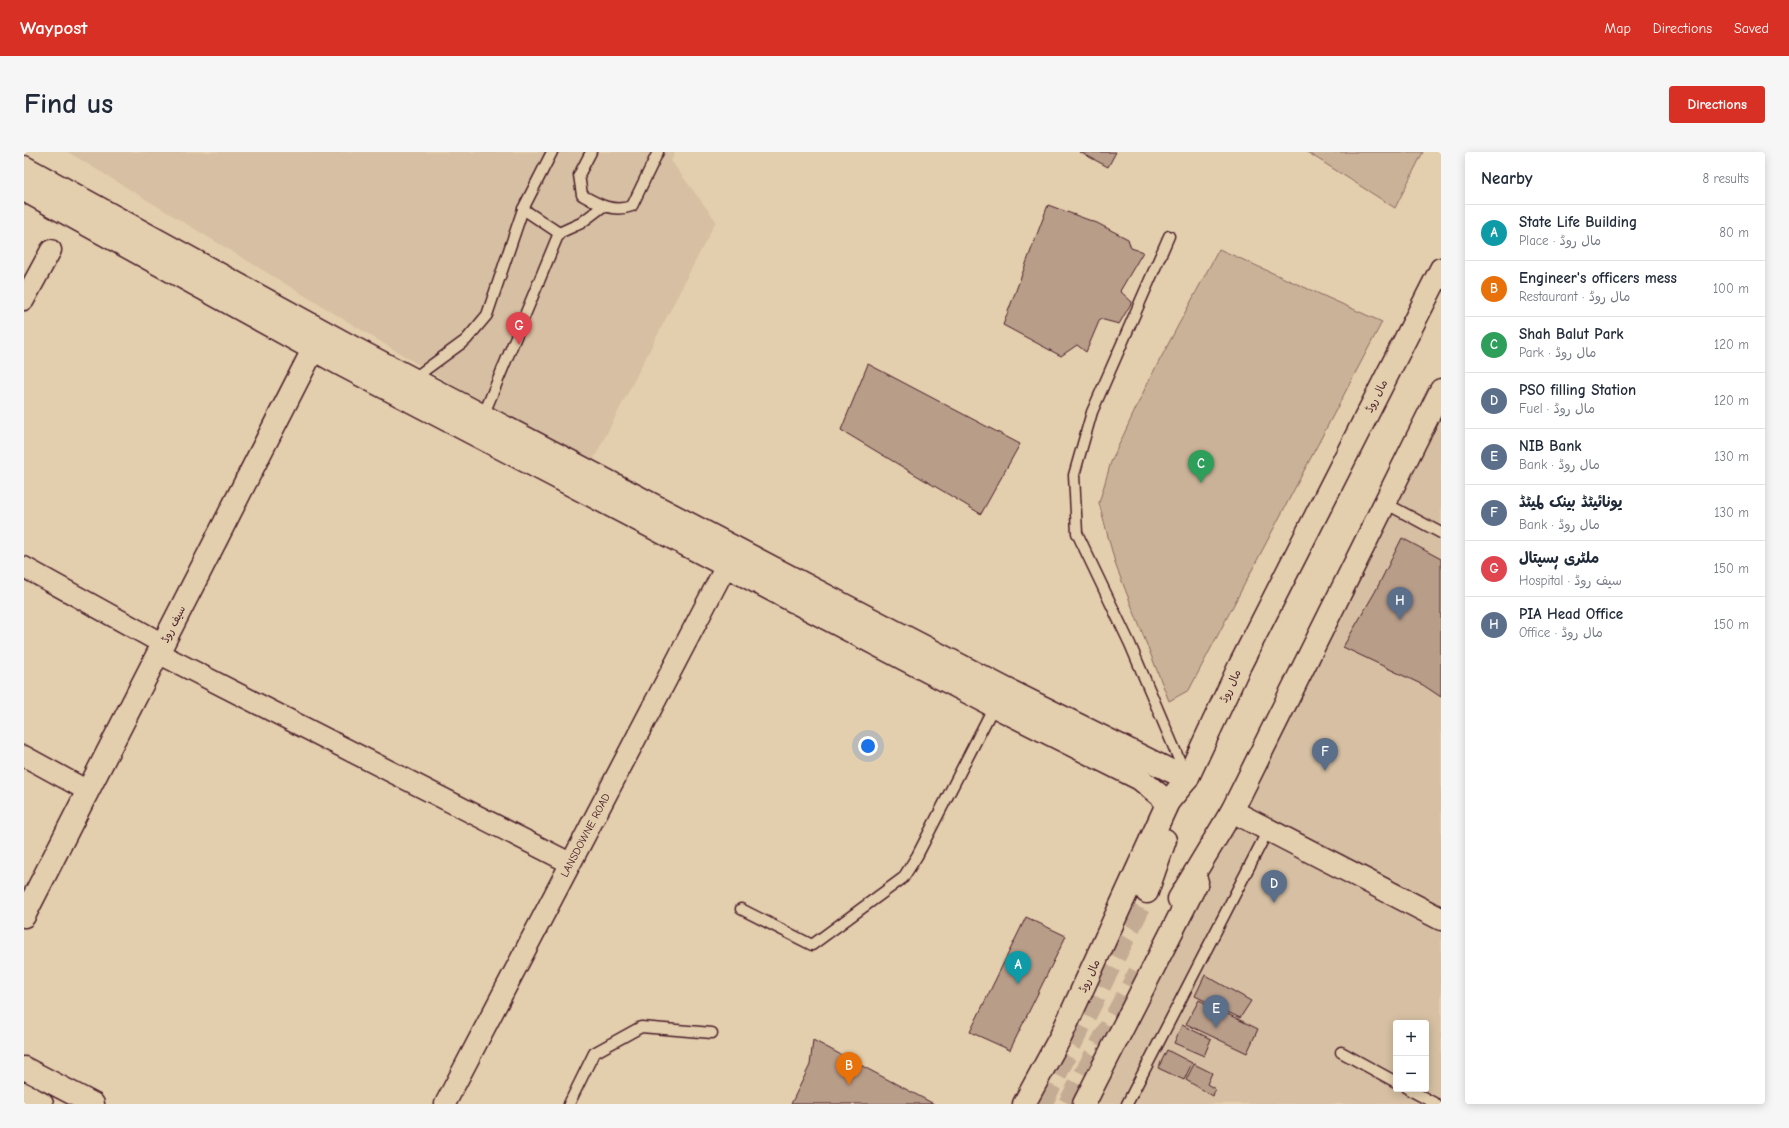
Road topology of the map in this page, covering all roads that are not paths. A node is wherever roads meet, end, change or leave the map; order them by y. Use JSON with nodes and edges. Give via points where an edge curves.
{"nodes":[{"id":1,"x":552,"y":152,"type":"edge"},
{"id":2,"x":591,"y":152,"type":"edge"},
{"id":3,"x":658,"y":152,"type":"edge"},
{"id":4,"x":24,"y":167,"type":"edge"},
{"id":5,"x":24,"y":190,"type":"edge"},
{"id":6,"x":602,"y":207,"type":"junction"},
{"id":7,"x":523,"y":209,"type":"junction"},
{"id":8,"x":559,"y":233,"type":"junction"},
{"id":9,"x":1170,"y":236,"type":"dead end"},
{"id":10,"x":51,"y":250,"type":"dead end"},
{"id":11,"x":1441,"y":269,"type":"edge"},
{"id":12,"x":24,"y":300,"type":"edge"},
{"id":13,"x":318,"y":340,"type":"junction"},
{"id":14,"x":414,"y":378,"type":"junction"},
{"id":15,"x":1441,"y":390,"type":"edge"},
{"id":16,"x":483,"y":416,"type":"junction"},
{"id":17,"x":1385,"y":503,"type":"junction"},
{"id":18,"x":1441,"y":533,"type":"edge"},
{"id":19,"x":726,"y":566,"type":"junction"},
{"id":20,"x":24,"y":567,"type":"edge"},
{"id":21,"x":161,"y":648,"type":"junction"},
{"id":22,"x":994,"y":706,"type":"junction"},
{"id":23,"x":24,"y":756,"type":"edge"},
{"id":24,"x":1187,"y":779,"type":"junction"},
{"id":25,"x":88,"y":791,"type":"junction"},
{"id":26,"x":1168,"y":802,"type":"junction"},
{"id":27,"x":1232,"y":811,"type":"junction"},
{"id":28,"x":1268,"y":830,"type":"junction"},
{"id":29,"x":570,"y":864,"type":"junction"},
{"id":30,"x":1147,"y":892,"type":"tunnel mouth"},
{"id":31,"x":1179,"y":899,"type":"dead end"},
{"id":32,"x":741,"y":909,"type":"dead end"},
{"id":33,"x":24,"y":916,"type":"edge"},
{"id":34,"x":1441,"y":919,"type":"edge"},
{"id":35,"x":712,"y":1033,"type":"dead end"},
{"id":36,"x":1341,"y":1052,"type":"dead end"},
{"id":37,"x":24,"y":1068,"type":"edge"},
{"id":38,"x":1393,"y":1080,"type":"edge"},
{"id":39,"x":1414,"y":1092,"type":"edge"},
{"id":40,"x":24,"y":1094,"type":"edge"},
{"id":41,"x":42,"y":1104,"type":"edge"},
{"id":42,"x":93,"y":1104,"type":"edge"},
{"id":43,"x":445,"y":1104,"type":"edge"},
{"id":44,"x":569,"y":1104,"type":"edge"},
{"id":45,"x":1024,"y":1104,"type":"edge"},
{"id":46,"x":1084,"y":1104,"type":"edge"},
{"id":47,"x":1127,"y":1104,"type":"edge"},
{"id":48,"x":1436,"y":1104,"type":"edge"}],
"edges":[{"from":1,"to":7,"type":"lane"},
{"from":2,"to":6,"type":"lane","via":[[579,175],[582,195]]},
{"from":3,"to":6,"type":"lane","via":[[632,206],[623,210]]},
{"from":4,"to":13,"type":"main road"},
{"from":5,"to":13,"type":"main road"},
{"from":6,"to":8,"type":"lane","via":[[581,223]]},
{"from":7,"to":8,"type":"lane"},
{"from":7,"to":14,"type":"lane","via":[[487,316],[466,340]]},
{"from":8,"to":16,"type":"lane"},
{"from":9,"to":24,"type":"lane","via":[[1092,412],[1074,475],[1077,533],[1130,644]]},
{"from":10,"to":12,"type":"street"},
{"from":11,"to":24,"type":"main road","name":"مال روڈ","via":[[1238,667]]},
{"from":13,"to":14,"type":"main road"},
{"from":13,"to":19,"type":"main road"},
{"from":13,"to":21,"type":"main road","name":"سیف روڈ"},
{"from":14,"to":16,"type":"main road"},
{"from":15,"to":17,"type":"main road"},
{"from":16,"to":24,"type":"main road","via":[[1004,688]]},
{"from":17,"to":18,"type":"lane"},
{"from":17,"to":27,"type":"main road"},
{"from":19,"to":22,"type":"main road"},
{"from":19,"to":29,"type":"street","name":"LANSDOWNE ROAD"},
{"from":20,"to":21,"type":"street"},
{"from":21,"to":25,"type":"main road","name":"سیف روڈ"},
{"from":21,"to":29,"type":"street"},
{"from":22,"to":26,"type":"main road","via":[[1140,779]]},
{"from":22,"to":32,"type":"lane","via":[[917,856],[903,878],[812,945]]},
{"from":23,"to":25,"type":"street"},
{"from":24,"to":26,"type":"main road","name":"مال روڈ"},
{"from":24,"to":30,"type":"main road"},
{"from":25,"to":33,"type":"main road","name":"سیف روڈ"},
{"from":26,"to":45,"type":"main road","name":"مال روڈ","via":[[1061,1036]]},
{"from":27,"to":28,"type":"main road"},
{"from":27,"to":31,"type":"main road"},
{"from":27,"to":46,"type":"main road"},
{"from":28,"to":34,"type":"main road"},
{"from":28,"to":47,"type":"lane"},
{"from":29,"to":43,"type":"street","name":"LANSDOWNE ROAD"},
{"from":35,"to":44,"type":"lane","via":[[642,1027],[594,1053]]},
{"from":36,"to":38,"type":"lane"},
{"from":37,"to":42,"type":"main road"},
{"from":39,"to":48,"type":"lane"},
{"from":40,"to":41,"type":"main road"}]}
